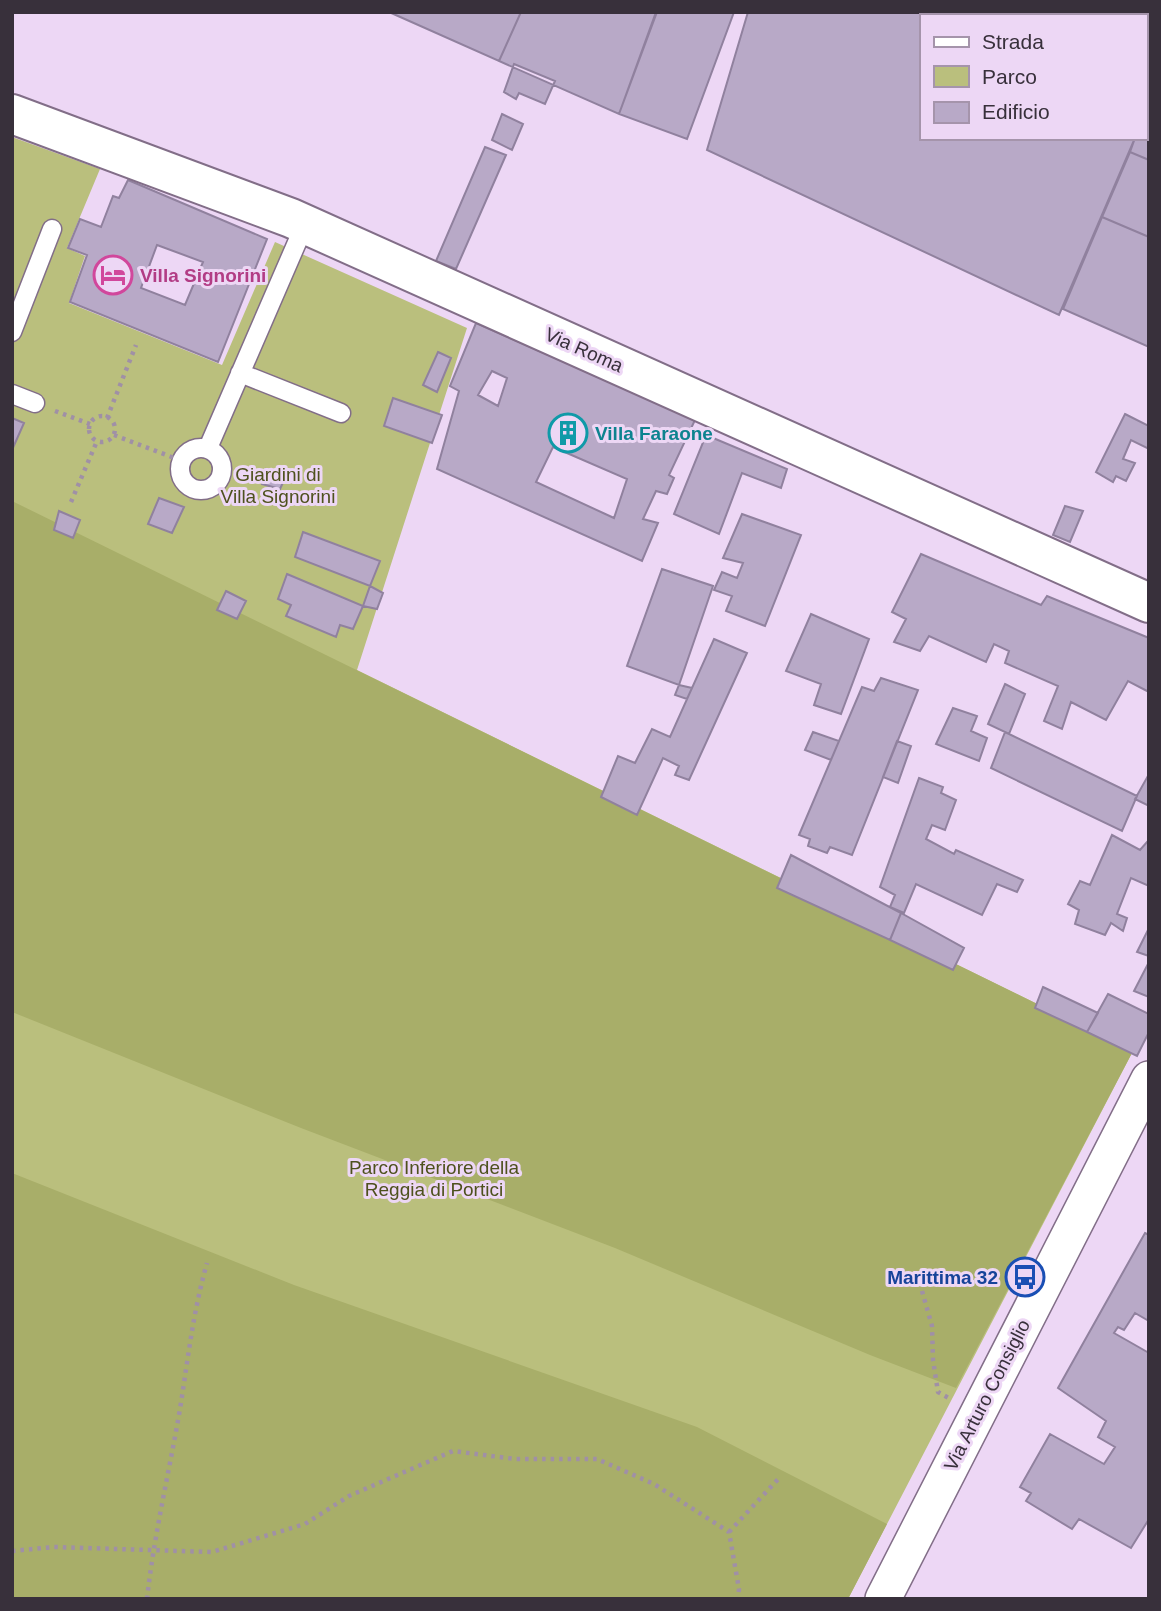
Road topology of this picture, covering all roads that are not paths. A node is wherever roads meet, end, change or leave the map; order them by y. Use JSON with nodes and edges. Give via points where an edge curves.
{"nodes":[{"id":1,"x":12,"y":114,"type":"edge"},
{"id":2,"x":305,"y":224,"type":"junction"},
{"id":3,"x":52,"y":229,"type":"dead end"},
{"id":4,"x":12,"y":332,"type":"edge"},
{"id":5,"x":240,"y":373,"type":"junction"},
{"id":6,"x":12,"y":394,"type":"edge"},
{"id":7,"x":35,"y":403,"type":"road end"},
{"id":8,"x":341,"y":413,"type":"dead end"},
{"id":9,"x":208,"y":448,"type":"junction"},
{"id":10,"x":1149,"y":603,"type":"edge"},
{"id":11,"x":1149,"y":1079,"type":"edge"},
{"id":12,"x":883,"y":1599,"type":"edge"}],
"edges":[{"from":1,"to":2,"type":"main road","name":"Via Roma"},
{"from":2,"to":5,"type":"lane"},
{"from":2,"to":10,"type":"main road","name":"Via Roma"},
{"from":3,"to":4,"type":"lane"},
{"from":5,"to":8,"type":"lane"},
{"from":5,"to":9,"type":"lane"},
{"from":6,"to":7,"type":"lane"},
{"from":9,"to":9,"type":"lane","via":[[189,451],[182,461],[181,477],[195,490],[214,487],[223,471],[222,461]]},
{"from":11,"to":12,"type":"street","name":"Via Arturo Consiglio"}]}
